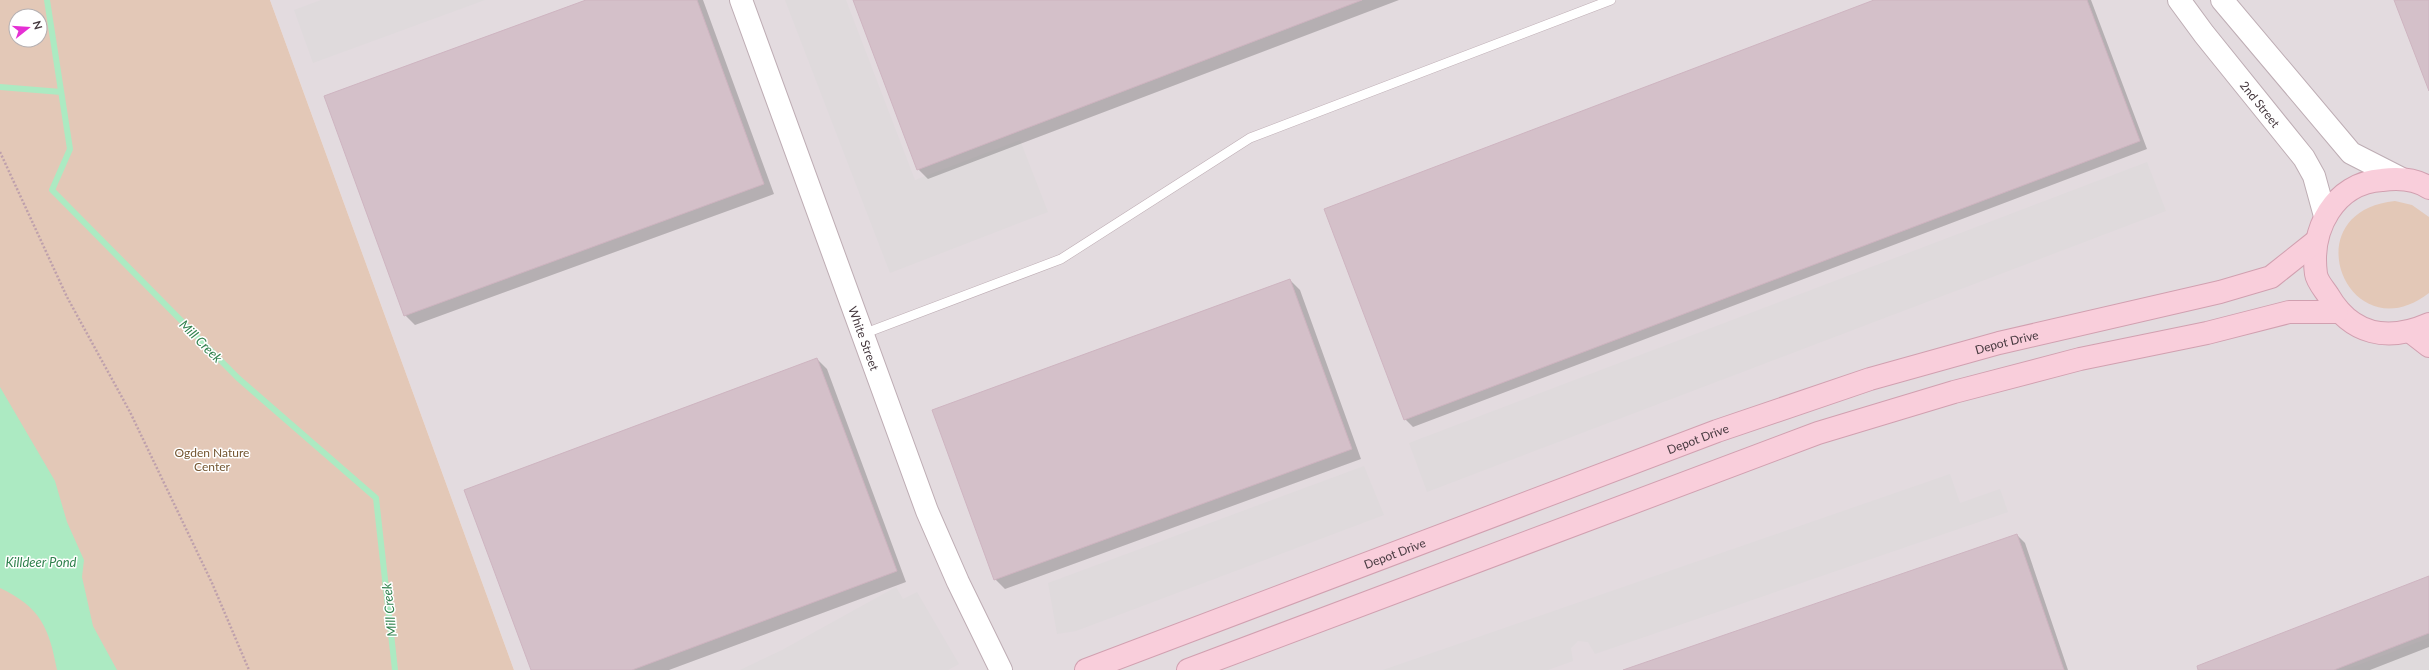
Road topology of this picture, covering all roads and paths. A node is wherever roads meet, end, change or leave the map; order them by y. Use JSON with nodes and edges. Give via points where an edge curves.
{"nodes":[{"id":1,"x":741,"y":0,"type":"edge"},
{"id":2,"x":1611,"y":0,"type":"edge"},
{"id":3,"x":2179,"y":0,"type":"edge"},
{"id":4,"x":2222,"y":0,"type":"edge"},
{"id":5,"x":0,"y":152,"type":"edge"},
{"id":6,"x":2400,"y":178,"type":"junction"},
{"id":7,"x":2429,"y":188,"type":"edge"},
{"id":8,"x":2325,"y":216,"type":"junction"},
{"id":9,"x":2315,"y":242,"type":"junction"},
{"id":10,"x":2337,"y":312,"type":"junction"},
{"id":11,"x":2420,"y":328,"type":"edge"},
{"id":12,"x":862,"y":334,"type":"junction"},
{"id":13,"x":2429,"y":346,"type":"edge"},
{"id":14,"x":249,"y":670,"type":"edge"},
{"id":15,"x":1001,"y":670,"type":"edge"},
{"id":16,"x":1086,"y":670,"type":"edge"},
{"id":17,"x":1188,"y":670,"type":"edge"}],
"edges":[{"from":1,"to":12,"type":"street","name":"White Street"},
{"from":2,"to":12,"type":"lane","via":[[1250,138],[1061,260]]},
{"from":3,"to":8,"type":"street","name":"2nd Street","via":[[2304,158],[2314,176]]},
{"from":4,"to":6,"type":"street","via":[[2351,153]]},
{"from":5,"to":14,"type":"path","via":[[67,297],[130,412],[212,583]]},
{"from":6,"to":7,"type":"main road"},
{"from":6,"to":8,"type":"main road","via":[[2372,180],[2348,191]]},
{"from":8,"to":9,"type":"main road"},
{"from":9,"to":10,"type":"main road","via":[[2316,276]]},
{"from":9,"to":16,"type":"main road","name":"Depot Drive","via":[[2271,278],[1999,343],[1870,378],[1717,431]]},
{"from":10,"to":11,"type":"main road","via":[[2348,321],[2368,330],[2390,334]]},
{"from":10,"to":17,"type":"main road","via":[[2289,312],[2207,333],[2080,359],[1954,392],[1818,433]]},
{"from":11,"to":13,"type":"main road"},
{"from":12,"to":15,"type":"street","name":"White Street","via":[[927,511]]}]}
